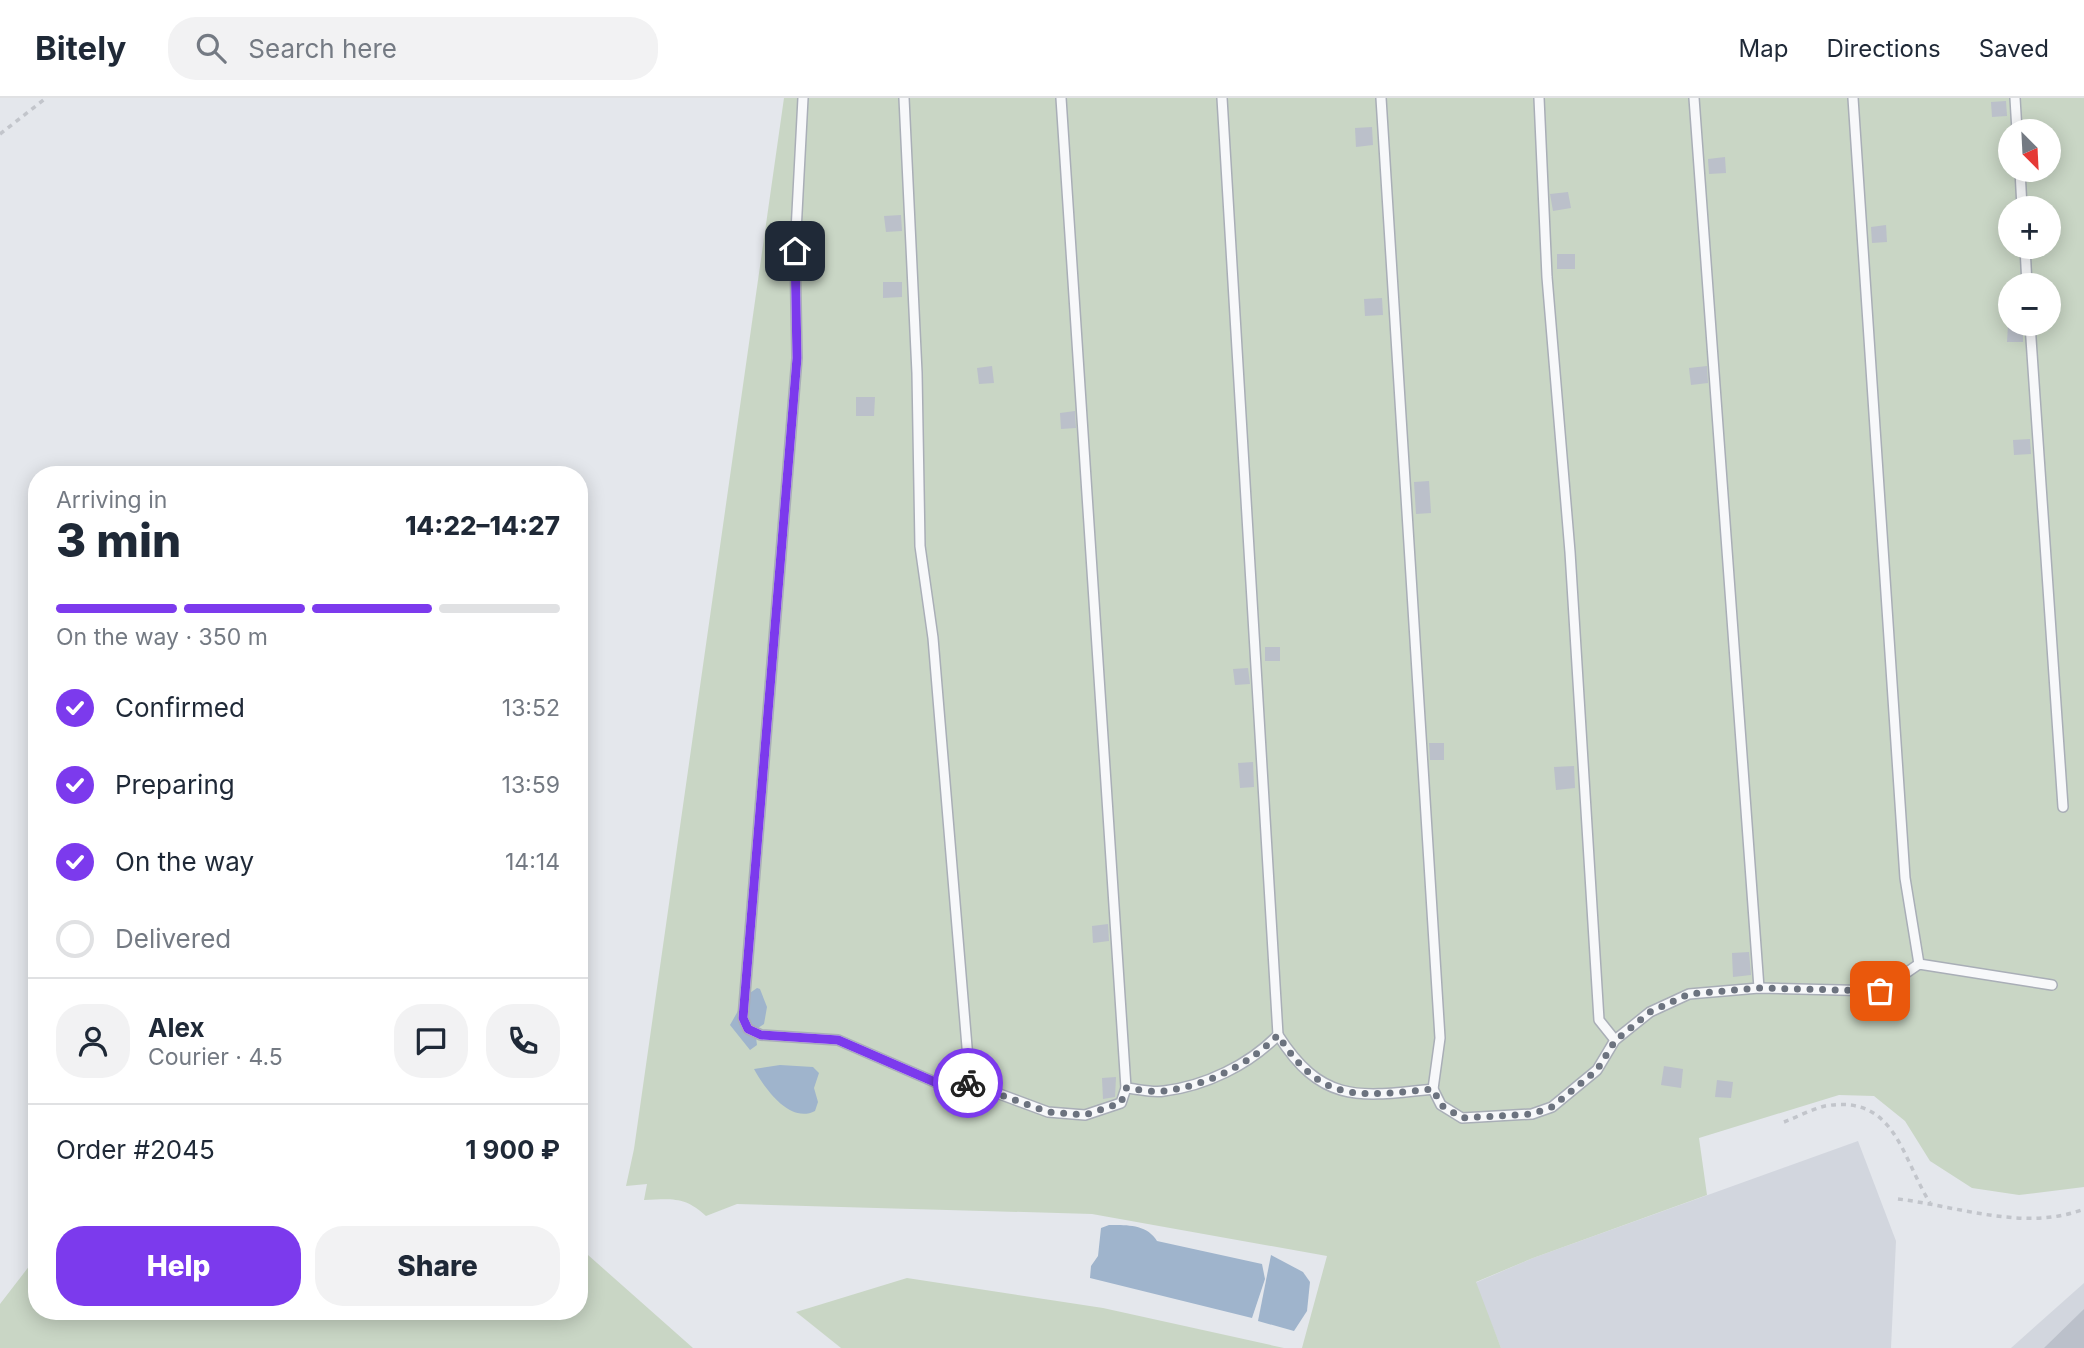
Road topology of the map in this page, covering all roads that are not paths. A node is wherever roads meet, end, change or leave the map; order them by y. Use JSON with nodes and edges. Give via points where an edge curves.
{"nodes":[{"id":1,"x":803,"y":98,"type":"edge"},
{"id":2,"x":904,"y":98,"type":"edge"},
{"id":3,"x":1061,"y":98,"type":"edge"},
{"id":4,"x":1222,"y":98,"type":"edge"},
{"id":5,"x":1381,"y":98,"type":"edge"},
{"id":6,"x":1539,"y":98,"type":"edge"},
{"id":7,"x":1694,"y":98,"type":"edge"},
{"id":8,"x":1853,"y":98,"type":"edge"},
{"id":9,"x":2015,"y":98,"type":"edge"},
{"id":10,"x":2016,"y":119,"type":"edge"},
{"id":11,"x":2031,"y":336,"type":"edge"},
{"id":12,"x":2063,"y":807,"type":"dead end"},
{"id":13,"x":1919,"y":964,"type":"junction"},
{"id":14,"x":2052,"y":985,"type":"dead end"},
{"id":15,"x":1759,"y":988,"type":"junction"},
{"id":16,"x":1278,"y":1035,"type":"junction"},
{"id":17,"x":1615,"y":1041,"type":"junction"},
{"id":18,"x":970,"y":1083,"type":"junction"},
{"id":19,"x":1126,"y":1088,"type":"junction"},
{"id":20,"x":1433,"y":1089,"type":"junction"}],
"edges":[{"from":1,"to":18,"type":"lane","via":[[795,251],[797,358],[743,1018],[748,1029],[761,1035],[838,1040],[937,1083]]},
{"from":2,"to":18,"type":"lane","via":[[920,546],[933,638]]},
{"from":3,"to":19,"type":"lane"},
{"from":4,"to":16,"type":"lane"},
{"from":5,"to":20,"type":"lane","via":[[1440,1038]]},
{"from":6,"to":17,"type":"lane","via":[[1547,277],[1570,552],[1599,1020]]},
{"from":7,"to":15,"type":"lane"},
{"from":8,"to":13,"type":"lane","via":[[1904,864]]},
{"from":9,"to":10,"type":"lane"},
{"from":11,"to":12,"type":"lane"},
{"from":13,"to":14,"type":"lane"},
{"from":13,"to":15,"type":"lane","via":[[1880,991]]},
{"from":15,"to":17,"type":"lane","via":[[1689,994],[1650,1012]]},
{"from":16,"to":19,"type":"lane","via":[[1262,1051],[1198,1084],[1161,1092]]},
{"from":16,"to":20,"type":"lane","via":[[1318,1083],[1370,1096]]},
{"from":17,"to":20,"type":"lane","via":[[1597,1070],[1552,1107],[1532,1114],[1462,1118],[1441,1105]]},
{"from":18,"to":19,"type":"lane","via":[[1048,1112],[1085,1115],[1121,1103]]}]}
